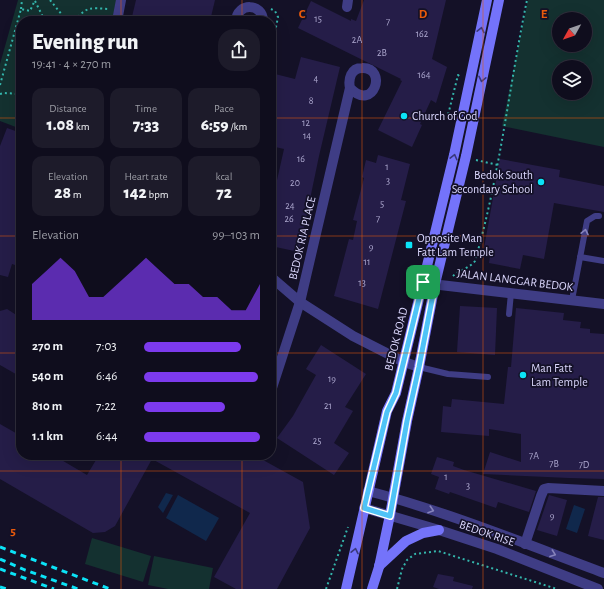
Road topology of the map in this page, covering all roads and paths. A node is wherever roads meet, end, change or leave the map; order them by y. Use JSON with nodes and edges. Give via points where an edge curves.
{"nodes":[{"id":1,"x":22,"y":0,"type":"edge"},
{"id":2,"x":35,"y":0,"type":"edge"},
{"id":3,"x":50,"y":0,"type":"edge"},
{"id":4,"x":488,"y":0,"type":"edge"},
{"id":5,"x":499,"y":0,"type":"edge"},
{"id":6,"x":528,"y":0,"type":"edge"},
{"id":7,"x":121,"y":5,"type":"edge"},
{"id":8,"x":21,"y":9,"type":"junction"},
{"id":9,"x":19,"y":16,"type":"edge"},
{"id":10,"x":43,"y":16,"type":"edge"},
{"id":11,"x":63,"y":16,"type":"edge"},
{"id":12,"x":80,"y":16,"type":"edge"},
{"id":13,"x":118,"y":16,"type":"edge"},
{"id":14,"x":236,"y":16,"type":"edge"},
{"id":15,"x":262,"y":16,"type":"edge"},
{"id":16,"x":16,"y":27,"type":"edge"},
{"id":17,"x":0,"y":85,"type":"edge"},
{"id":18,"x":350,"y":88,"type":"dead end"},
{"id":19,"x":0,"y":94,"type":"edge"},
{"id":20,"x":16,"y":95,"type":"edge"},
{"id":21,"x":475,"y":160,"type":"dead end"},
{"id":22,"x":498,"y":165,"type":"junction"},
{"id":23,"x":599,"y":216,"type":"dead end"},
{"id":24,"x":580,"y":257,"type":"junction"},
{"id":25,"x":604,"y":261,"type":"edge"},
{"id":26,"x":276,"y":281,"type":"edge"},
{"id":27,"x":423,"y":282,"type":"junction"},
{"id":28,"x":439,"y":284,"type":"junction"},
{"id":29,"x":511,"y":293,"type":"junction"},
{"id":30,"x":572,"y":300,"type":"junction"},
{"id":31,"x":300,"y":302,"type":"junction"},
{"id":32,"x":604,"y":304,"type":"edge"},
{"id":33,"x":509,"y":314,"type":"dead end"},
{"id":34,"x":404,"y":362,"type":"junction"},
{"id":35,"x":419,"y":367,"type":"junction"},
{"id":36,"x":276,"y":376,"type":"edge"},
{"id":37,"x":488,"y":378,"type":"dead end"},
{"id":38,"x":368,"y":491,"type":"junction"},
{"id":39,"x":604,"y":491,"type":"edge"},
{"id":40,"x":394,"y":498,"type":"junction"},
{"id":41,"x":364,"y":508,"type":"junction"},
{"id":42,"x":390,"y":516,"type":"junction"},
{"id":43,"x":350,"y":522,"type":"dead end"},
{"id":44,"x":439,"y":530,"type":"junction"},
{"id":45,"x":525,"y":544,"type":"junction"},
{"id":46,"x":379,"y":567,"type":"junction"},
{"id":47,"x":604,"y":573,"type":"edge"},
{"id":48,"x":326,"y":589,"type":"edge"},
{"id":49,"x":346,"y":589,"type":"edge"},
{"id":50,"x":372,"y":589,"type":"edge"},
{"id":51,"x":397,"y":589,"type":"edge"},
{"id":52,"x":557,"y":589,"type":"edge"},
{"id":53,"x":598,"y":589,"type":"edge"}],
"edges":[{"from":1,"to":8,"type":"path"},
{"from":2,"to":8,"type":"path","via":[[30,11]]},
{"from":2,"to":10,"type":"path"},
{"from":3,"to":11,"type":"path"},
{"from":27,"to":4,"type":"main road","name":"BEDOK ROAD","one_way":true},
{"from":5,"to":28,"type":"main road","one_way":true},
{"from":6,"to":22,"type":"path"},
{"from":7,"to":12,"type":"path","via":[[91,9]]},
{"from":7,"to":13,"type":"street"},
{"from":8,"to":9,"type":"path"},
{"from":14,"to":15,"type":"street","via":[[246,7],[254,7]]},
{"from":16,"to":17,"type":"path"},
{"from":18,"to":31,"type":"street","name":"BEDOK RIA PLACE"},
{"from":19,"to":20,"type":"path"},
{"from":21,"to":22,"type":"path"},
{"from":22,"to":28,"type":"path","via":[[475,261]]},
{"from":24,"to":23,"type":"lane","one_way":true,"via":[[587,221]]},
{"from":24,"to":25,"type":"lane"},
{"from":24,"to":30,"type":"lane"},
{"from":26,"to":31,"type":"street"},
{"from":27,"to":28,"type":"street","name":"JALAN LANGGAR BEDOK"},
{"from":27,"to":34,"type":"main road","name":"BEDOK ROAD"},
{"from":28,"to":29,"type":"street","name":"JALAN LANGGAR BEDOK"},
{"from":28,"to":35,"type":"main road"},
{"from":29,"to":30,"type":"street","name":"JALAN LANGGAR BEDOK"},
{"from":29,"to":33,"type":"lane"},
{"from":30,"to":32,"type":"street","name":"JALAN LANGGAR BEDOK"},
{"from":31,"to":34,"type":"street","via":[[353,336]]},
{"from":31,"to":36,"type":"street","name":"BEDOK RIA PLACE"},
{"from":34,"to":35,"type":"street"},
{"from":34,"to":38,"type":"main road","name":"BEDOK ROAD","via":[[396,393],[387,412]]},
{"from":35,"to":37,"type":"lane","via":[[448,374]]},
{"from":35,"to":40,"type":"main road"},
{"from":38,"to":40,"type":"street","name":"BEDOK RISE"},
{"from":38,"to":41,"type":"main road","name":"BEDOK ROAD"},
{"from":39,"to":45,"type":"street","name":"BEDOK RISE","via":[[544,489]]},
{"from":40,"to":42,"type":"main road"},
{"from":40,"to":45,"type":"street","name":"BEDOK RISE","one_way":true},
{"from":41,"to":42,"type":"street","name":"BEDOK RISE"},
{"from":49,"to":41,"type":"main road","name":"BEDOK ROAD","one_way":true},
{"from":42,"to":44,"type":"street","name":"BEDOK RISE"},
{"from":42,"to":46,"type":"main road"},
{"from":43,"to":48,"type":"path"},
{"from":44,"to":46,"type":"main road","via":[[423,533],[406,541]]},
{"from":44,"to":53,"type":"street","name":"BEDOK RISE","via":[[497,549]]},
{"from":45,"to":47,"type":"street","name":"BEDOK RISE","one_way":true},
{"from":46,"to":50,"type":"main road"},
{"from":51,"to":52,"type":"path","via":[[407,560],[415,554],[438,552]]}]}
